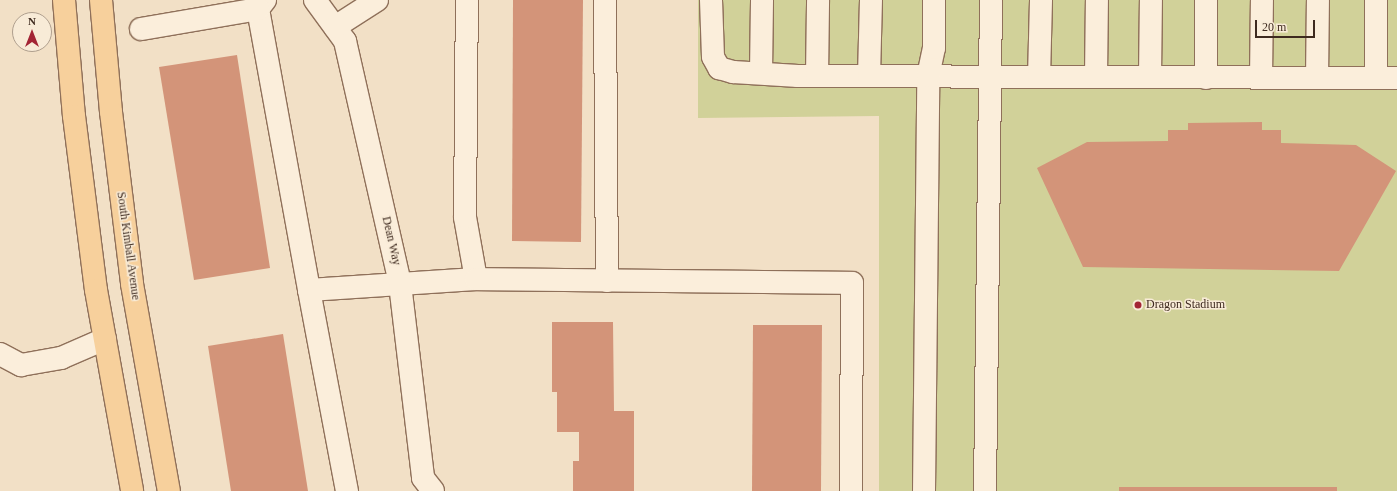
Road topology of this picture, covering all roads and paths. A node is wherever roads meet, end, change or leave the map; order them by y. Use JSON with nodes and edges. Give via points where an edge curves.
{"nodes":[{"id":1,"x":64,"y":0,"type":"edge"},
{"id":2,"x":101,"y":0,"type":"edge"},
{"id":3,"x":316,"y":0,"type":"edge"},
{"id":4,"x":377,"y":0,"type":"edge"},
{"id":5,"x":467,"y":0,"type":"edge"},
{"id":6,"x":605,"y":0,"type":"edge"},
{"id":7,"x":711,"y":0,"type":"edge"},
{"id":8,"x":762,"y":0,"type":"edge"},
{"id":9,"x":818,"y":0,"type":"edge"},
{"id":10,"x":871,"y":0,"type":"edge"},
{"id":11,"x":934,"y":0,"type":"edge"},
{"id":12,"x":991,"y":0,"type":"edge"},
{"id":13,"x":1040,"y":0,"type":"edge"},
{"id":14,"x":1097,"y":0,"type":"edge"},
{"id":15,"x":1152,"y":0,"type":"edge"},
{"id":16,"x":1206,"y":0,"type":"edge"},
{"id":17,"x":1262,"y":0,"type":"edge"},
{"id":18,"x":1318,"y":0,"type":"edge"},
{"id":19,"x":1376,"y":0,"type":"edge"},
{"id":20,"x":261,"y":5,"type":"edge"},
{"id":21,"x":335,"y":27,"type":"junction"},
{"id":22,"x":141,"y":29,"type":"dead end"},
{"id":23,"x":761,"y":73,"type":"junction"},
{"id":24,"x":817,"y":76,"type":"junction"},
{"id":25,"x":869,"y":76,"type":"junction"},
{"id":26,"x":928,"y":76,"type":"junction"},
{"id":27,"x":991,"y":77,"type":"junction"},
{"id":28,"x":1039,"y":77,"type":"junction"},
{"id":29,"x":1096,"y":77,"type":"junction"},
{"id":30,"x":1150,"y":77,"type":"junction"},
{"id":31,"x":1206,"y":78,"type":"junction"},
{"id":32,"x":1261,"y":78,"type":"junction"},
{"id":33,"x":1317,"y":78,"type":"junction"},
{"id":34,"x":1376,"y":78,"type":"junction"},
{"id":35,"x":1397,"y":78,"type":"edge"},
{"id":36,"x":476,"y":279,"type":"junction"},
{"id":37,"x":607,"y":281,"type":"junction"},
{"id":38,"x":400,"y":284,"type":"junction"},
{"id":39,"x":309,"y":290,"type":"junction"},
{"id":40,"x":105,"y":339,"type":"junction"},
{"id":41,"x":0,"y":354,"type":"edge"},
{"id":42,"x":132,"y":491,"type":"edge"},
{"id":43,"x":169,"y":491,"type":"edge"},
{"id":44,"x":347,"y":491,"type":"edge"},
{"id":45,"x":433,"y":491,"type":"edge"},
{"id":46,"x":851,"y":491,"type":"edge"},
{"id":47,"x":924,"y":491,"type":"edge"},
{"id":48,"x":985,"y":491,"type":"edge"}],
"edges":[{"from":1,"to":40,"type":"main road","via":[[74,116]]},
{"from":2,"to":43,"type":"main road","name":"South Kimball Avenue","via":[[111,112],[132,284]]},
{"from":3,"to":21,"type":"lane","name":"Dean Way"},
{"from":4,"to":21,"type":"lane"},
{"from":5,"to":36,"type":"lane","via":[[465,217]]},
{"from":6,"to":37,"type":"lane"},
{"from":7,"to":23,"type":"lane","via":[[713,57],[719,68]]},
{"from":8,"to":23,"type":"lane"},
{"from":9,"to":24,"type":"lane"},
{"from":10,"to":25,"type":"lane"},
{"from":11,"to":26,"type":"lane","via":[[934,48]]},
{"from":12,"to":27,"type":"lane"},
{"from":13,"to":28,"type":"lane"},
{"from":14,"to":29,"type":"lane"},
{"from":15,"to":30,"type":"lane"},
{"from":16,"to":31,"type":"lane"},
{"from":17,"to":32,"type":"lane"},
{"from":18,"to":33,"type":"lane"},
{"from":19,"to":34,"type":"lane"},
{"from":20,"to":22,"type":"lane"},
{"from":20,"to":39,"type":"lane"},
{"from":21,"to":38,"type":"lane","name":"Dean Way","via":[[345,41]]},
{"from":23,"to":24,"type":"lane"},
{"from":24,"to":25,"type":"lane"},
{"from":25,"to":26,"type":"lane"},
{"from":26,"to":27,"type":"lane"},
{"from":26,"to":47,"type":"lane"},
{"from":27,"to":28,"type":"lane"},
{"from":27,"to":48,"type":"lane"},
{"from":28,"to":29,"type":"lane"},
{"from":29,"to":30,"type":"lane"},
{"from":30,"to":31,"type":"lane"},
{"from":31,"to":32,"type":"lane"},
{"from":32,"to":33,"type":"lane"},
{"from":33,"to":34,"type":"lane"},
{"from":34,"to":35,"type":"lane"},
{"from":36,"to":37,"type":"lane"},
{"from":36,"to":38,"type":"lane"},
{"from":37,"to":46,"type":"lane","via":[[852,283]]},
{"from":38,"to":39,"type":"lane"},
{"from":38,"to":45,"type":"lane","name":"Dean Way","via":[[423,478]]},
{"from":39,"to":44,"type":"lane"},
{"from":40,"to":41,"type":"lane","via":[[61,358],[21,365]]},
{"from":40,"to":42,"type":"main road"}]}
